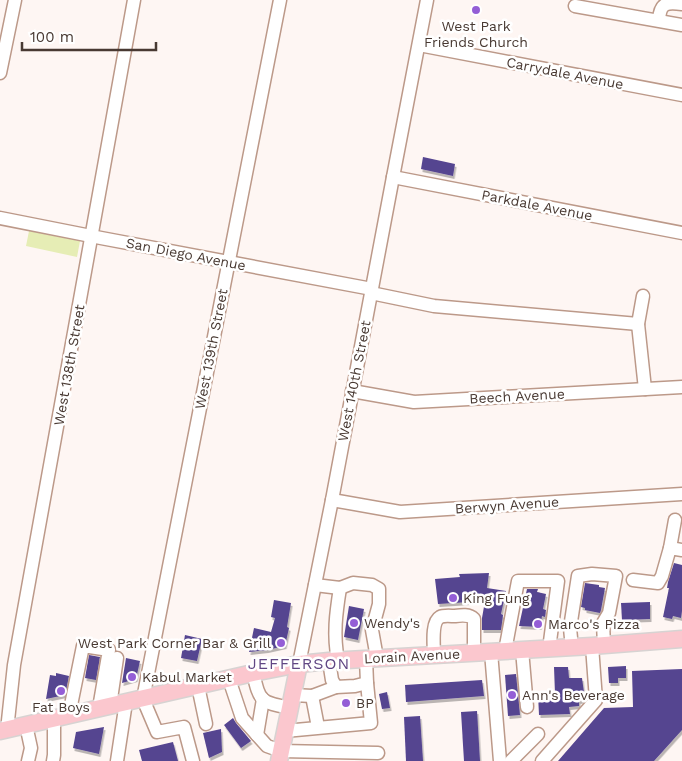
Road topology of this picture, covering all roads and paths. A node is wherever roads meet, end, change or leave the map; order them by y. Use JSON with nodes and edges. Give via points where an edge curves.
{"nodes":[{"id":1,"x":14,"y":0,"type":"edge"},
{"id":2,"x":134,"y":0,"type":"edge"},
{"id":3,"x":280,"y":0,"type":"edge"},
{"id":4,"x":428,"y":0,"type":"edge"},
{"id":5,"x":682,"y":4,"type":"edge"},
{"id":6,"x":575,"y":6,"type":"dead end"},
{"id":7,"x":659,"y":20,"type":"junction"},
{"id":8,"x":682,"y":25,"type":"edge"},
{"id":9,"x":419,"y":45,"type":"junction"},
{"id":10,"x":0,"y":73,"type":"edge"},
{"id":11,"x":682,"y":95,"type":"edge"},
{"id":12,"x":393,"y":178,"type":"junction"},
{"id":13,"x":0,"y":218,"type":"edge"},
{"id":14,"x":682,"y":233,"type":"edge"},
{"id":15,"x":92,"y":236,"type":"junction"},
{"id":16,"x":228,"y":262,"type":"junction"},
{"id":17,"x":371,"y":291,"type":"junction"},
{"id":18,"x":643,"y":296,"type":"dead end"},
{"id":19,"x":638,"y":324,"type":"junction"},
{"id":20,"x":682,"y":387,"type":"edge"},
{"id":21,"x":645,"y":389,"type":"junction"},
{"id":22,"x":352,"y":391,"type":"junction"},
{"id":23,"x":682,"y":494,"type":"edge"},
{"id":24,"x":332,"y":500,"type":"junction"},
{"id":25,"x":676,"y":520,"type":"dead end"},
{"id":26,"x":676,"y":549,"type":"edge"},
{"id":27,"x":633,"y":580,"type":"dead end"},
{"id":28,"x":315,"y":585,"type":"junction"},
{"id":29,"x":340,"y":588,"type":"junction"},
{"id":30,"x":682,"y":639,"type":"edge"},
{"id":31,"x":598,"y":646,"type":"junction"},
{"id":32,"x":572,"y":648,"type":"junction"},
{"id":33,"x":549,"y":649,"type":"junction"},
{"id":34,"x":522,"y":650,"type":"junction"},
{"id":35,"x":498,"y":651,"type":"junction"},
{"id":36,"x":474,"y":653,"type":"junction"},
{"id":37,"x":434,"y":655,"type":"junction"},
{"id":38,"x":117,"y":658,"type":"dead end"},
{"id":39,"x":372,"y":658,"type":"junction"},
{"id":40,"x":333,"y":660,"type":"junction"},
{"id":41,"x":299,"y":664,"type":"junction"},
{"id":42,"x":253,"y":673,"type":"junction"},
{"id":43,"x":229,"y":678,"type":"junction"},
{"id":44,"x":367,"y":683,"type":"junction"},
{"id":45,"x":198,"y":686,"type":"junction"},
{"id":46,"x":336,"y":687,"type":"junction"},
{"id":47,"x":312,"y":696,"type":"junction"},
{"id":48,"x":143,"y":698,"type":"junction"},
{"id":49,"x":263,"y":700,"type":"junction"},
{"id":50,"x":126,"y":702,"type":"junction"},
{"id":51,"x":291,"y":702,"type":"junction"},
{"id":52,"x":104,"y":707,"type":"junction"},
{"id":53,"x":527,"y":707,"type":"dead end"},
{"id":54,"x":0,"y":712,"type":"edge"},
{"id":55,"x":62,"y":717,"type":"junction"},
{"id":56,"x":206,"y":724,"type":"dead end"},
{"id":57,"x":26,"y":725,"type":"junction"},
{"id":58,"x":318,"y":727,"type":"junction"},
{"id":59,"x":4,"y":731,"type":"edge"},
{"id":60,"x":285,"y":731,"type":"junction"},
{"id":61,"x":538,"y":734,"type":"dead end"},
{"id":62,"x":257,"y":735,"type":"junction"},
{"id":63,"x":378,"y":753,"type":"dead end"},
{"id":64,"x":280,"y":756,"type":"edge"},
{"id":65,"x":28,"y":761,"type":"edge"},
{"id":66,"x":52,"y":761,"type":"edge"},
{"id":67,"x":117,"y":761,"type":"edge"},
{"id":68,"x":193,"y":761,"type":"edge"},
{"id":69,"x":500,"y":761,"type":"edge"},
{"id":70,"x":511,"y":761,"type":"edge"},
{"id":71,"x":542,"y":761,"type":"edge"}],
"edges":[{"from":1,"to":10,"type":"street"},
{"from":2,"to":15,"type":"street","name":"West 138th Street"},
{"from":3,"to":16,"type":"street","name":"West 139th Street"},
{"from":4,"to":9,"type":"street","name":"West 140th Street"},
{"from":5,"to":7,"type":"street","via":[[663,6],[659,10]]},
{"from":6,"to":7,"type":"street"},
{"from":7,"to":8,"type":"street"},
{"from":9,"to":11,"type":"street","name":"Carrydale Avenue"},
{"from":9,"to":12,"type":"street","name":"West 140th Street"},
{"from":12,"to":14,"type":"street","name":"Parkdale Avenue"},
{"from":12,"to":17,"type":"street","name":"West 140th Street"},
{"from":13,"to":15,"type":"street","name":"San Diego Avenue"},
{"from":15,"to":16,"type":"street","name":"San Diego Avenue"},
{"from":15,"to":59,"type":"street","name":"West 138th Street"},
{"from":16,"to":17,"type":"street","name":"San Diego Avenue"},
{"from":16,"to":48,"type":"street","name":"West 139th Street"},
{"from":17,"to":19,"type":"street","name":"San Diego Avenue","via":[[434,306]]},
{"from":17,"to":22,"type":"street","name":"West 140th Street"},
{"from":18,"to":19,"type":"street"},
{"from":19,"to":21,"type":"street"},
{"from":20,"to":21,"type":"street","name":"Beech Avenue"},
{"from":21,"to":22,"type":"street","name":"Beech Avenue","via":[[414,402]]},
{"from":22,"to":24,"type":"street","name":"West 140th Street"},
{"from":23,"to":24,"type":"street","name":"Berwyn Avenue","via":[[400,512]]},
{"from":24,"to":28,"type":"street","name":"West 140th Street"},
{"from":25,"to":26,"type":"street"},
{"from":26,"to":27,"type":"street","via":[[658,583]]},
{"from":28,"to":29,"type":"street"},
{"from":28,"to":41,"type":"street","name":"West 140th Street"},
{"from":29,"to":39,"type":"street","via":[[353,583],[379,589],[379,604],[372,630]]},
{"from":29,"to":40,"type":"street"},
{"from":30,"to":31,"type":"main road","name":"Lorain Avenue"},
{"from":31,"to":32,"type":"main road","name":"Lorain Avenue"},
{"from":31,"to":32,"type":"street","via":[[616,576],[578,576],[570,628]]},
{"from":31,"to":71,"type":"street","via":[[596,700]]},
{"from":32,"to":33,"type":"main road","name":"Lorain Avenue"},
{"from":33,"to":34,"type":"main road","name":"Lorain Avenue"},
{"from":33,"to":35,"type":"street","via":[[558,581],[518,581]]},
{"from":34,"to":35,"type":"main road","name":"Lorain Avenue"},
{"from":34,"to":53,"type":"street"},
{"from":35,"to":36,"type":"main road","name":"Lorain Avenue"},
{"from":35,"to":69,"type":"street"},
{"from":36,"to":37,"type":"main road","name":"Lorain Avenue"},
{"from":36,"to":37,"type":"street","via":[[474,619],[460,615],[438,619],[434,627]]},
{"from":37,"to":39,"type":"main road","name":"Lorain Avenue"},
{"from":38,"to":52,"type":"street"},
{"from":39,"to":40,"type":"main road","name":"Lorain Avenue"},
{"from":39,"to":44,"type":"street"},
{"from":40,"to":41,"type":"main road","name":"Lorain Avenue"},
{"from":40,"to":46,"type":"street","via":[[332,680]]},
{"from":41,"to":42,"type":"main road","name":"Lorain Avenue"},
{"from":41,"to":51,"type":"main road","name":"West 140th Street"},
{"from":42,"to":43,"type":"main road","name":"Lorain Avenue"},
{"from":42,"to":49,"type":"street","via":[[258,694]]},
{"from":43,"to":45,"type":"main road","name":"Lorain Avenue"},
{"from":43,"to":62,"type":"street","via":[[242,718]]},
{"from":44,"to":46,"type":"street"},
{"from":44,"to":58,"type":"street","via":[[371,723]]},
{"from":45,"to":48,"type":"main road","name":"Lorain Avenue"},
{"from":45,"to":56,"type":"street"},
{"from":46,"to":47,"type":"street"},
{"from":47,"to":51,"type":"street"},
{"from":47,"to":58,"type":"street"},
{"from":48,"to":50,"type":"main road","name":"Lorain Avenue"},
{"from":48,"to":68,"type":"street","via":[[157,732],[184,727]]},
{"from":49,"to":51,"type":"street","via":[[273,705]]},
{"from":49,"to":62,"type":"street"},
{"from":50,"to":52,"type":"main road","name":"Lorain Avenue"},
{"from":50,"to":67,"type":"street"},
{"from":51,"to":60,"type":"main road","name":"West 140th Street"},
{"from":52,"to":55,"type":"main road","name":"Lorain Avenue"},
{"from":52,"to":55,"type":"street","via":[[109,650],[83,646]]},
{"from":54,"to":59,"type":"street"},
{"from":55,"to":57,"type":"main road","name":"Lorain Avenue"},
{"from":55,"to":66,"type":"street"},
{"from":57,"to":59,"type":"main road","name":"Lorain Avenue"},
{"from":57,"to":65,"type":"street","via":[[31,748]]},
{"from":58,"to":60,"type":"street"},
{"from":60,"to":64,"type":"main road","name":"West 140th Street"},
{"from":61,"to":70,"type":"street"},
{"from":62,"to":64,"type":"street"},
{"from":63,"to":64,"type":"street"}]}
